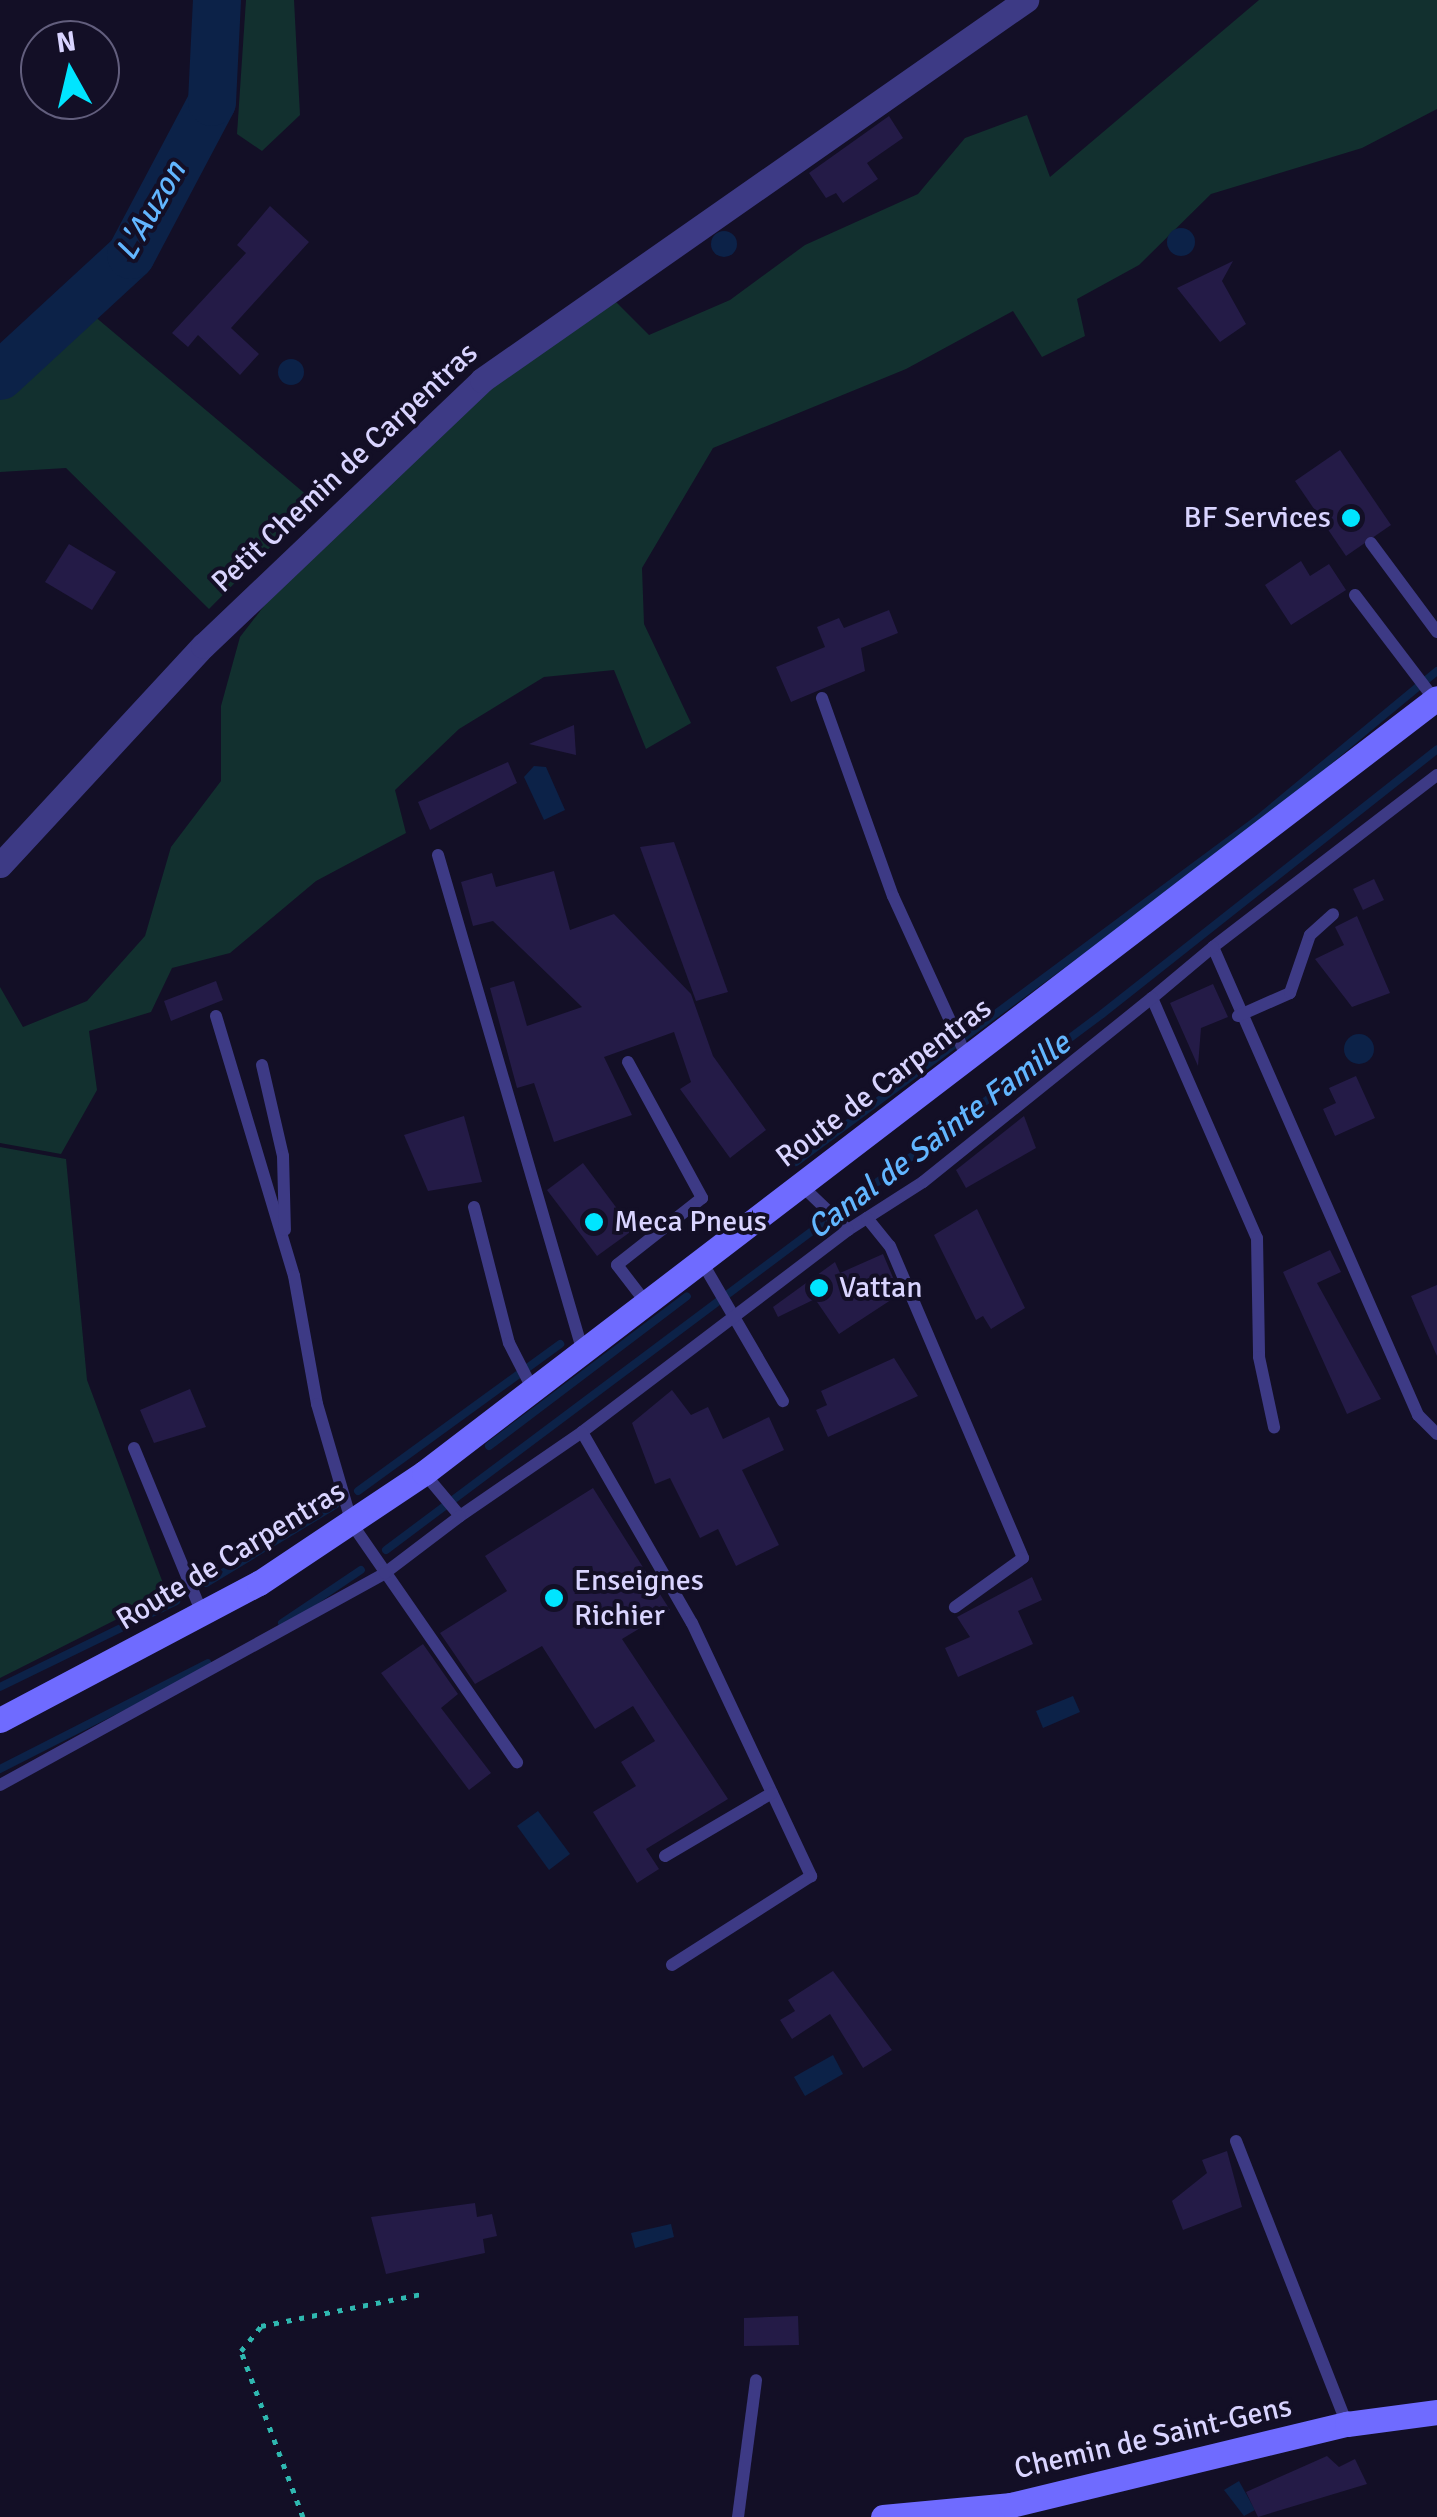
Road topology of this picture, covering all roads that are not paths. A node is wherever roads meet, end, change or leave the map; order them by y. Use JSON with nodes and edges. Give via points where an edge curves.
{"nodes":[{"id":1,"x":1026,"y":0,"type":"edge"},
{"id":2,"x":1371,"y":543,"type":"dead end"},
{"id":3,"x":1354,"y":595,"type":"dead end"},
{"id":4,"x":1437,"y":632,"type":"edge"},
{"id":5,"x":822,"y":698,"type":"dead end"},
{"id":6,"x":1436,"y":699,"type":"edge"},
{"id":7,"x":1437,"y":775,"type":"edge"},
{"id":8,"x":438,"y":856,"type":"dead end"},
{"id":9,"x":0,"y":865,"type":"edge"},
{"id":10,"x":1333,"y":914,"type":"dead end"},
{"id":11,"x":1213,"y":946,"type":"junction"},
{"id":12,"x":1152,"y":998,"type":"junction"},
{"id":13,"x":216,"y":1016,"type":"dead end"},
{"id":14,"x":1238,"y":1016,"type":"junction"},
{"id":15,"x":968,"y":1060,"type":"junction"},
{"id":16,"x":628,"y":1062,"type":"dead end"},
{"id":17,"x":262,"y":1065,"type":"dead end"},
{"id":18,"x":802,"y":1186,"type":"junction"},
{"id":19,"x":474,"y":1207,"type":"dead end"},
{"id":20,"x":867,"y":1218,"type":"junction"},
{"id":21,"x":848,"y":1230,"type":"junction"},
{"id":22,"x":284,"y":1242,"type":"junction"},
{"id":23,"x":702,"y":1262,"type":"junction"},
{"id":24,"x":647,"y":1304,"type":"junction"},
{"id":25,"x":735,"y":1309,"type":"junction"},
{"id":26,"x":583,"y":1352,"type":"junction"},
{"id":27,"x":534,"y":1390,"type":"junction"},
{"id":28,"x":783,"y":1401,"type":"dead end"},
{"id":29,"x":1274,"y":1427,"type":"dead end"},
{"id":30,"x":582,"y":1432,"type":"junction"},
{"id":31,"x":1437,"y":1434,"type":"edge"},
{"id":32,"x":134,"y":1448,"type":"dead end"},
{"id":33,"x":424,"y":1473,"type":"junction"},
{"id":34,"x":460,"y":1516,"type":"junction"},
{"id":35,"x":352,"y":1524,"type":"junction"},
{"id":36,"x":385,"y":1573,"type":"junction"},
{"id":37,"x":955,"y":1607,"type":"dead end"},
{"id":38,"x":203,"y":1615,"type":"junction"},
{"id":39,"x":0,"y":1720,"type":"edge"},
{"id":40,"x":517,"y":1762,"type":"dead end"},
{"id":41,"x":0,"y":1785,"type":"edge"},
{"id":42,"x":772,"y":1793,"type":"junction"},
{"id":43,"x":665,"y":1856,"type":"dead end"},
{"id":44,"x":672,"y":1965,"type":"dead end"},
{"id":45,"x":1236,"y":2141,"type":"dead end"},
{"id":46,"x":756,"y":2380,"type":"dead end"},
{"id":47,"x":1437,"y":2412,"type":"edge"},
{"id":48,"x":1347,"y":2424,"type":"junction"},
{"id":49,"x":738,"y":2517,"type":"edge"},
{"id":50,"x":883,"y":2517,"type":"edge"}],
"edges":[{"from":1,"to":9,"type":"street","name":"Petit Chemin de Carpentras","via":[[482,380],[203,646]]},
{"from":2,"to":4,"type":"lane"},
{"from":3,"to":6,"type":"lane"},
{"from":5,"to":15,"type":"lane","via":[[894,896]]},
{"from":6,"to":15,"type":"main road","name":"Route de Carpentras"},
{"from":7,"to":11,"type":"lane"},
{"from":8,"to":26,"type":"lane"},
{"from":10,"to":14,"type":"lane","via":[[1310,935],[1290,993]]},
{"from":11,"to":12,"type":"lane"},
{"from":11,"to":14,"type":"lane"},
{"from":12,"to":20,"type":"lane"},
{"from":12,"to":29,"type":"lane","via":[[1257,1238],[1259,1357]]},
{"from":13,"to":22,"type":"lane"},
{"from":14,"to":31,"type":"lane","via":[[1418,1415]]},
{"from":15,"to":18,"type":"main road","name":"Route de Carpentras"},
{"from":16,"to":24,"type":"lane","via":[[702,1198],[617,1264]]},
{"from":17,"to":22,"type":"lane","via":[[283,1156]]},
{"from":18,"to":21,"type":"lane"},
{"from":18,"to":23,"type":"main road","name":"Route de Carpentras"},
{"from":19,"to":27,"type":"lane","via":[[510,1343]]},
{"from":20,"to":21,"type":"lane"},
{"from":20,"to":37,"type":"lane","via":[[890,1246],[1024,1558]]},
{"from":21,"to":25,"type":"lane"},
{"from":22,"to":35,"type":"lane"},
{"from":23,"to":24,"type":"main road","name":"Route de Carpentras"},
{"from":23,"to":25,"type":"lane"},
{"from":24,"to":26,"type":"main road","name":"Route de Carpentras"},
{"from":25,"to":28,"type":"lane"},
{"from":25,"to":30,"type":"lane"},
{"from":26,"to":27,"type":"main road","name":"Route de Carpentras"},
{"from":27,"to":33,"type":"main road","name":"Route de Carpentras"},
{"from":30,"to":34,"type":"lane"},
{"from":30,"to":42,"type":"lane","via":[[692,1623]]},
{"from":32,"to":38,"type":"lane"},
{"from":33,"to":34,"type":"lane"},
{"from":33,"to":35,"type":"main road","name":"Route de Carpentras"},
{"from":34,"to":36,"type":"lane"},
{"from":35,"to":36,"type":"lane"},
{"from":35,"to":38,"type":"main road","name":"Route de Carpentras"},
{"from":36,"to":40,"type":"lane"},
{"from":36,"to":41,"type":"lane"},
{"from":38,"to":39,"type":"main road","name":"Route de Carpentras"},
{"from":42,"to":43,"type":"lane"},
{"from":42,"to":44,"type":"lane","via":[[811,1876]]},
{"from":45,"to":48,"type":"lane"},
{"from":46,"to":49,"type":"lane"},
{"from":47,"to":48,"type":"main road","name":"Chemin de Saint-Gens"},
{"from":48,"to":50,"type":"main road","name":"Chemin de Saint-Gens","via":[[1011,2505]]}]}
